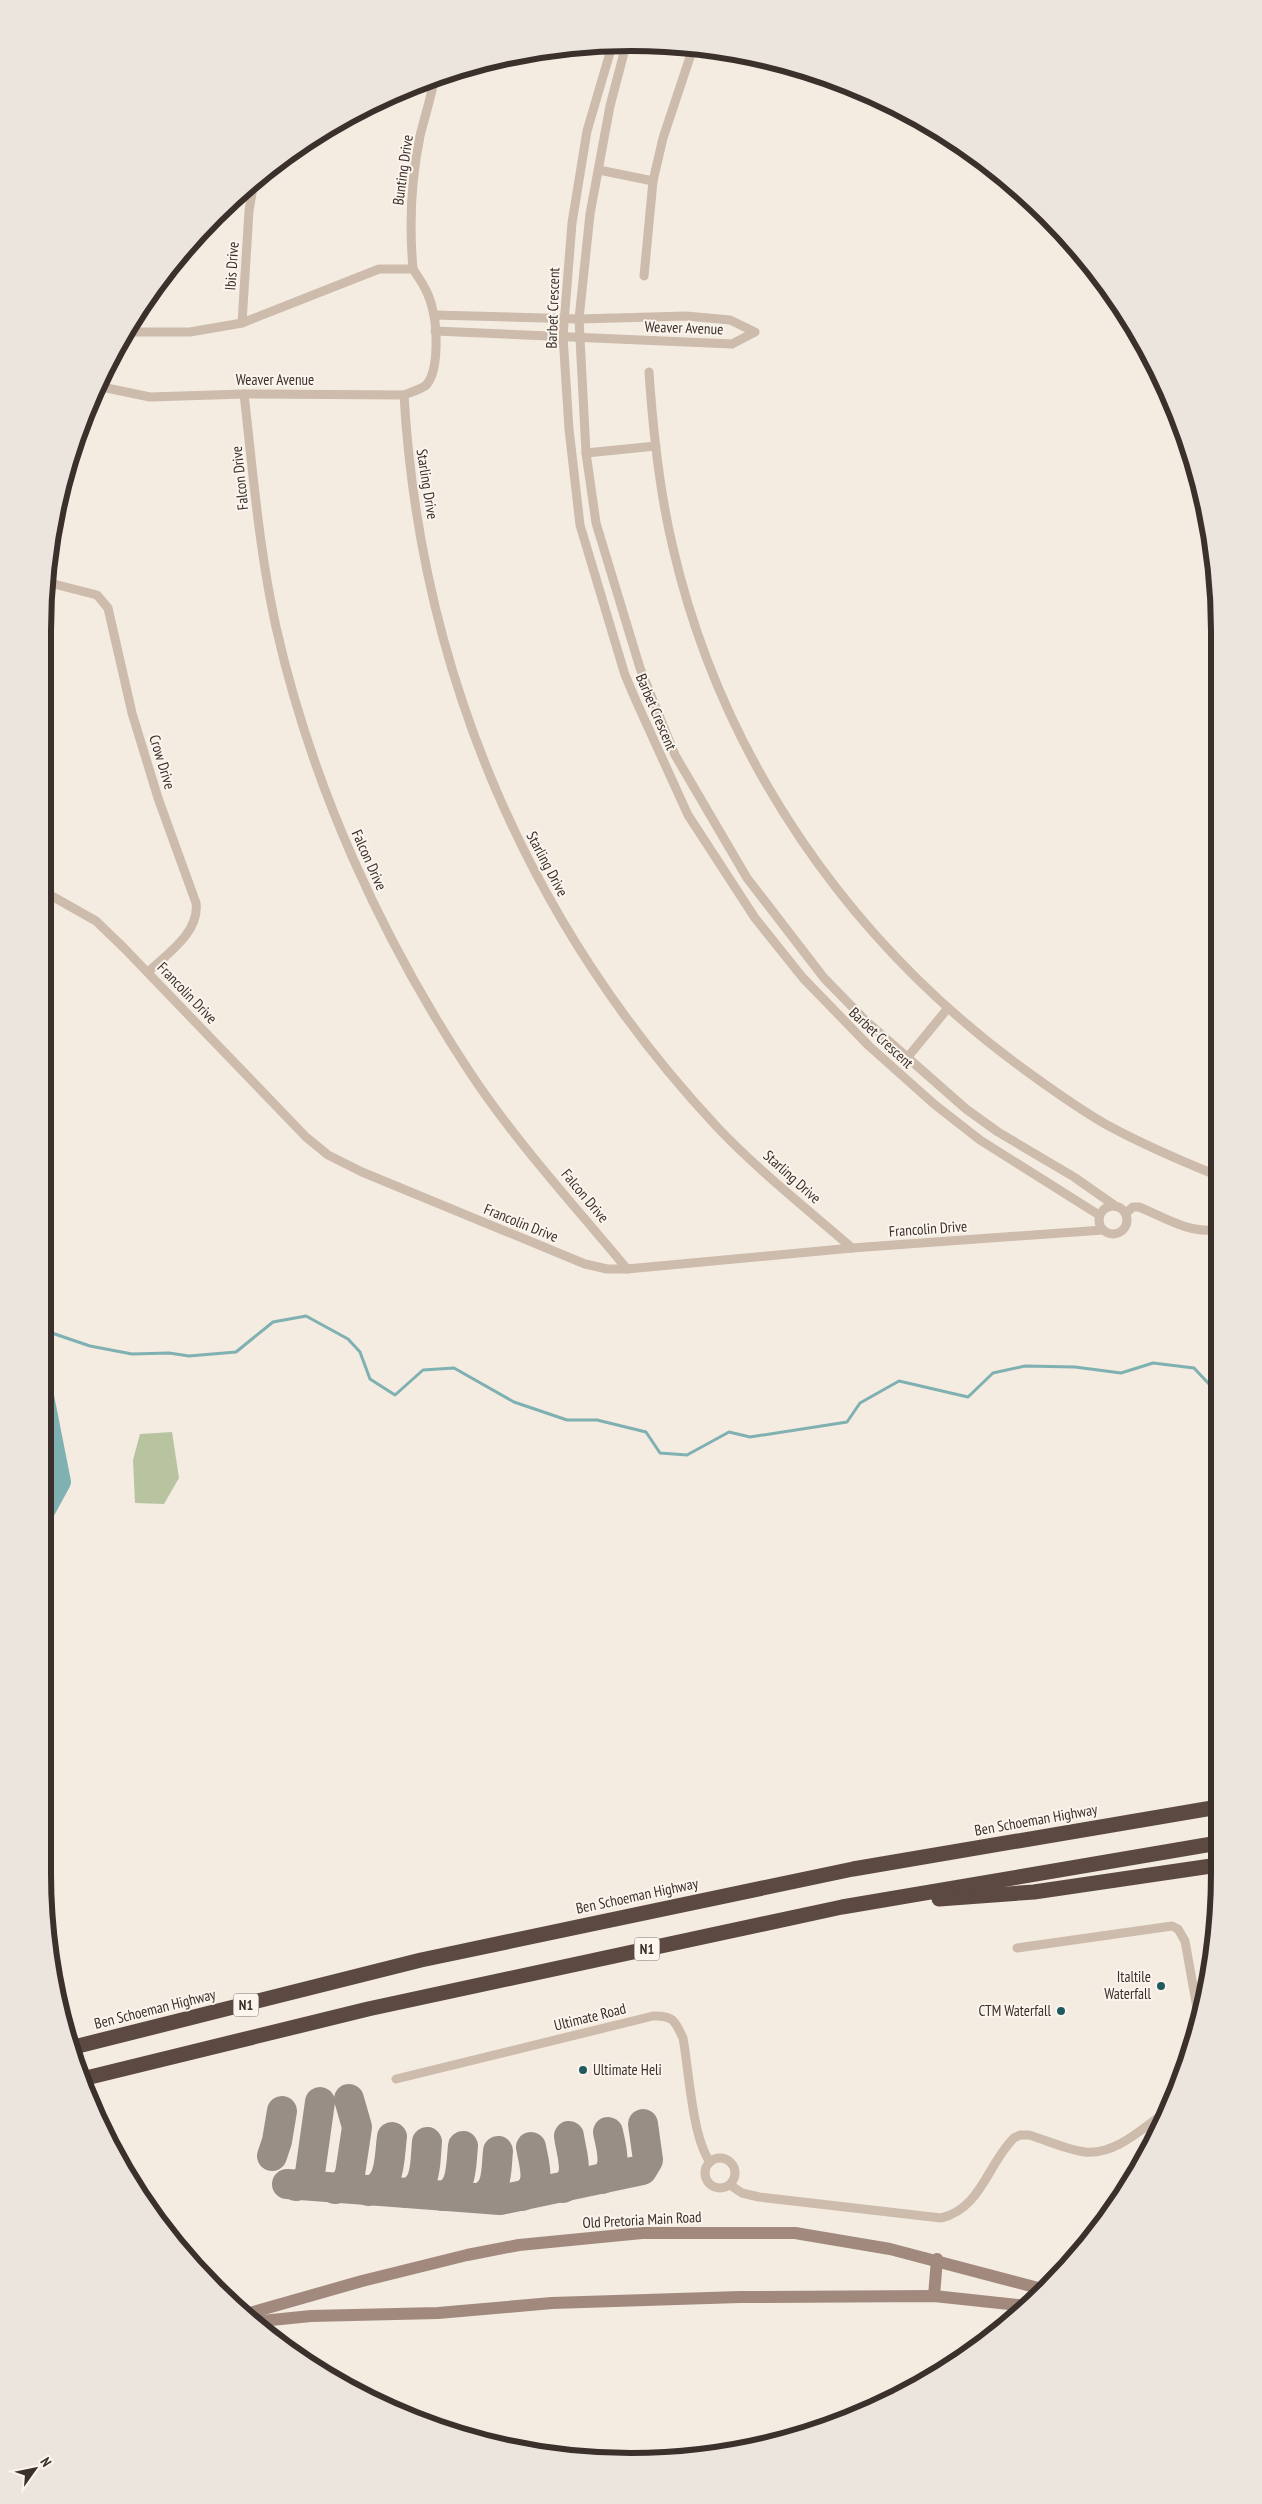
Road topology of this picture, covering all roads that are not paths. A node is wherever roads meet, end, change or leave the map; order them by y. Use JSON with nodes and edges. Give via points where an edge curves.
{"nodes":[{"id":1,"x":624,"y":51,"type":"edge"},
{"id":2,"x":610,"y":52,"type":"edge"},
{"id":3,"x":691,"y":54,"type":"edge"},
{"id":4,"x":433,"y":86,"type":"edge"},
{"id":5,"x":595,"y":103,"type":"junction"},
{"id":6,"x":610,"y":106,"type":"junction"},
{"id":7,"x":598,"y":170,"type":"junction"},
{"id":8,"x":653,"y":181,"type":"junction"},
{"id":9,"x":252,"y":192,"type":"edge"},
{"id":10,"x":413,"y":269,"type":"junction"},
{"id":11,"x":644,"y":276,"type":"dead end"},
{"id":12,"x":434,"y":315,"type":"junction"},
{"id":13,"x":565,"y":318,"type":"junction"},
{"id":14,"x":579,"y":319,"type":"junction"},
{"id":15,"x":242,"y":323,"type":"junction"},
{"id":16,"x":435,"y":331,"type":"junction"},
{"id":17,"x":135,"y":332,"type":"edge"},
{"id":18,"x":563,"y":336,"type":"junction"},
{"id":19,"x":580,"y":337,"type":"junction"},
{"id":20,"x":649,"y":372,"type":"dead end"},
{"id":21,"x":105,"y":388,"type":"edge"},
{"id":22,"x":244,"y":394,"type":"junction"},
{"id":23,"x":404,"y":395,"type":"junction"},
{"id":24,"x":656,"y":446,"type":"junction"},
{"id":25,"x":586,"y":453,"type":"junction"},
{"id":26,"x":596,"y":523,"type":"junction"},
{"id":27,"x":580,"y":525,"type":"junction"},
{"id":28,"x":53,"y":584,"type":"edge"},
{"id":29,"x":640,"y":668,"type":"junction"},
{"id":30,"x":625,"y":674,"type":"junction"},
{"id":31,"x":705,"y":809,"type":"junction"},
{"id":32,"x":688,"y":815,"type":"junction"},
{"id":33,"x":51,"y":895,"type":"edge"},
{"id":34,"x":770,"y":909,"type":"junction"},
{"id":35,"x":755,"y":918,"type":"junction"},
{"id":36,"x":148,"y":972,"type":"junction"},
{"id":37,"x":948,"y":1008,"type":"junction"},
{"id":38,"x":880,"y":1034,"type":"junction"},
{"id":39,"x":869,"y":1046,"type":"junction"},
{"id":40,"x":907,"y":1058,"type":"junction"},
{"id":41,"x":1211,"y":1173,"type":"edge"},
{"id":42,"x":1114,"y":1205,"type":"junction"},
{"id":43,"x":1126,"y":1213,"type":"junction"},
{"id":44,"x":1099,"y":1215,"type":"junction"},
{"id":45,"x":1103,"y":1230,"type":"junction"},
{"id":46,"x":1211,"y":1231,"type":"edge"},
{"id":47,"x":852,"y":1248,"type":"junction"},
{"id":48,"x":627,"y":1269,"type":"junction"},
{"id":49,"x":1211,"y":1808,"type":"edge"},
{"id":50,"x":1211,"y":1844,"type":"edge"},
{"id":51,"x":1211,"y":1865,"type":"edge"},
{"id":52,"x":842,"y":1907,"type":"junction"},
{"id":53,"x":1017,"y":1948,"type":"dead end"},
{"id":54,"x":1196,"y":2003,"type":"edge"},
{"id":55,"x":78,"y":2046,"type":"edge"},
{"id":56,"x":89,"y":2078,"type":"edge"},
{"id":57,"x":396,"y":2079,"type":"dead end"},
{"id":58,"x":1156,"y":2119,"type":"edge"},
{"id":59,"x":710,"y":2162,"type":"junction"},
{"id":60,"x":730,"y":2185,"type":"junction"},
{"id":61,"x":938,"y":2260,"type":"junction"},
{"id":62,"x":1036,"y":2287,"type":"edge"},
{"id":63,"x":934,"y":2296,"type":"junction"},
{"id":64,"x":1017,"y":2305,"type":"edge"},
{"id":65,"x":253,"y":2312,"type":"edge"},
{"id":66,"x":263,"y":2321,"type":"edge"}],
"edges":[{"from":1,"to":6,"type":"street","name":"Barbet Crescent"},
{"from":2,"to":5,"type":"street","name":"Barbet Crescent"},
{"from":3,"to":8,"type":"street","via":[[663,138]]},
{"from":4,"to":10,"type":"street","name":"Bunting Drive","via":[[420,137],[411,198]]},
{"from":5,"to":6,"type":"street"},
{"from":5,"to":13,"type":"street","name":"Barbet Crescent","via":[[587,131],[572,223]]},
{"from":6,"to":7,"type":"street","name":"Barbet Crescent"},
{"from":7,"to":8,"type":"street"},
{"from":7,"to":14,"type":"street","name":"Barbet Crescent"},
{"from":8,"to":11,"type":"street"},
{"from":9,"to":15,"type":"street","name":"Ibis Drive"},
{"from":10,"to":12,"type":"street","name":"Weaver Avenue","via":[[428,293]]},
{"from":10,"to":15,"type":"street","via":[[379,269]]},
{"from":12,"to":13,"type":"street","name":"Weaver Avenue"},
{"from":12,"to":16,"type":"street","name":"Weaver Avenue"},
{"from":13,"to":14,"type":"street","name":"Weaver Avenue"},
{"from":13,"to":18,"type":"street","name":"Barbet Crescent"},
{"from":14,"to":19,"type":"street","name":"Barbet Crescent"},
{"from":14,"to":19,"type":"street","name":"Weaver Avenue","via":[[686,316],[730,320],[755,332],[732,344]]},
{"from":15,"to":17,"type":"street","via":[[190,332]]},
{"from":16,"to":18,"type":"street","name":"Weaver Avenue"},
{"from":16,"to":23,"type":"street","name":"Weaver Avenue","via":[[434,370],[427,385]]},
{"from":18,"to":19,"type":"street","name":"Weaver Avenue"},
{"from":18,"to":27,"type":"street","name":"Barbet Crescent"},
{"from":19,"to":25,"type":"street","name":"Barbet Crescent"},
{"from":20,"to":24,"type":"street"},
{"from":21,"to":22,"type":"street","name":"Weaver Avenue","via":[[150,397]]},
{"from":22,"to":23,"type":"street","name":"Weaver Avenue"},
{"from":22,"to":48,"type":"street","name":"Falcon Drive","via":[[260,533],[288,677],[327,796],[365,887],[438,1021],[472,1074],[510,1128]]},
{"from":23,"to":47,"type":"street","name":"Starling Drive","via":[[408,456],[429,585],[446,656],[497,795],[534,870],[573,939],[660,1060],[719,1129]]},
{"from":24,"to":25,"type":"street"},
{"from":24,"to":37,"type":"street","via":[[673,548],[691,611],[714,675],[760,773],[806,850],[840,894],[885,947]]},
{"from":25,"to":26,"type":"street","name":"Barbet Crescent"},
{"from":26,"to":27,"type":"street"},
{"from":26,"to":29,"type":"street","name":"Barbet Crescent"},
{"from":27,"to":30,"type":"street","name":"Barbet Crescent"},
{"from":28,"to":36,"type":"street","name":"Crow Drive","via":[[97,595],[108,608],[132,713],[196,904],[196,921],[188,933]]},
{"from":29,"to":30,"type":"street"},
{"from":29,"to":31,"type":"street","name":"Barbet Crescent","via":[[675,755]]},
{"from":30,"to":32,"type":"street","name":"Barbet Crescent"},
{"from":31,"to":32,"type":"street"},
{"from":31,"to":34,"type":"street","name":"Barbet Crescent"},
{"from":32,"to":35,"type":"street","name":"Barbet Crescent"},
{"from":33,"to":36,"type":"street","name":"Francolin Drive","via":[[96,921]]},
{"from":34,"to":35,"type":"street"},
{"from":34,"to":38,"type":"street","name":"Barbet Crescent","via":[[824,978]]},
{"from":35,"to":39,"type":"street","name":"Barbet Crescent","via":[[803,978]]},
{"from":36,"to":48,"type":"street","name":"Francolin Drive","via":[[306,1137],[328,1155],[585,1264]]},
{"from":37,"to":40,"type":"street"},
{"from":37,"to":41,"type":"street","via":[[990,1044],[1105,1124],[1170,1157]]},
{"from":38,"to":39,"type":"street"},
{"from":38,"to":40,"type":"street","name":"Barbet Crescent"},
{"from":39,"to":44,"type":"street","name":"Barbet Crescent","via":[[980,1140]]},
{"from":40,"to":42,"type":"street","name":"Barbet Crescent","via":[[998,1132]]},
{"from":42,"to":43,"type":"street"},
{"from":42,"to":44,"type":"street","via":[[1106,1207]]},
{"from":43,"to":45,"type":"street","via":[[1127,1222],[1123,1230],[1115,1234]]},
{"from":43,"to":46,"type":"street","via":[[1139,1207],[1194,1229]]},
{"from":44,"to":45,"type":"street"},
{"from":45,"to":47,"type":"street","name":"Francolin Drive"},
{"from":47,"to":48,"type":"street","name":"Francolin Drive"},
{"from":49,"to":55,"type":"highway","name":"Ben Schoeman Highway","number":"N1","via":[[805,1879],[421,1960]]},
{"from":50,"to":52,"type":"highway","number":"N1"},
{"from":51,"to":52,"type":"highway","via":[[1034,1892]]},
{"from":52,"to":56,"type":"highway","number":"N1","via":[[368,2009]]},
{"from":53,"to":54,"type":"street","via":[[1172,1926],[1185,1941]]},
{"from":57,"to":59,"type":"street","name":"Ultimate Road","via":[[664,2015],[670,2017],[683,2038],[699,2136]]},
{"from":58,"to":60,"type":"street","via":[[1125,2140],[1102,2150],[1084,2152],[1020,2134],[971,2201],[952,2216],[941,2218],[759,2197],[742,2193]]},
{"from":59,"to":60,"type":"street","via":[[705,2170],[709,2184],[722,2188]]},
{"from":59,"to":60,"type":"street","via":[[719,2158],[732,2163],[736,2172]]},
{"from":61,"to":62,"type":"main road","name":"Old Pretoria Main Road"},
{"from":61,"to":63,"type":"main road"},
{"from":61,"to":65,"type":"main road","name":"Old Pretoria Main Road","via":[[795,2234],[651,2233],[518,2245],[467,2255]]},
{"from":63,"to":64,"type":"main road"},
{"from":63,"to":66,"type":"main road","via":[[777,2296],[552,2303],[438,2313],[311,2316]]}]}
